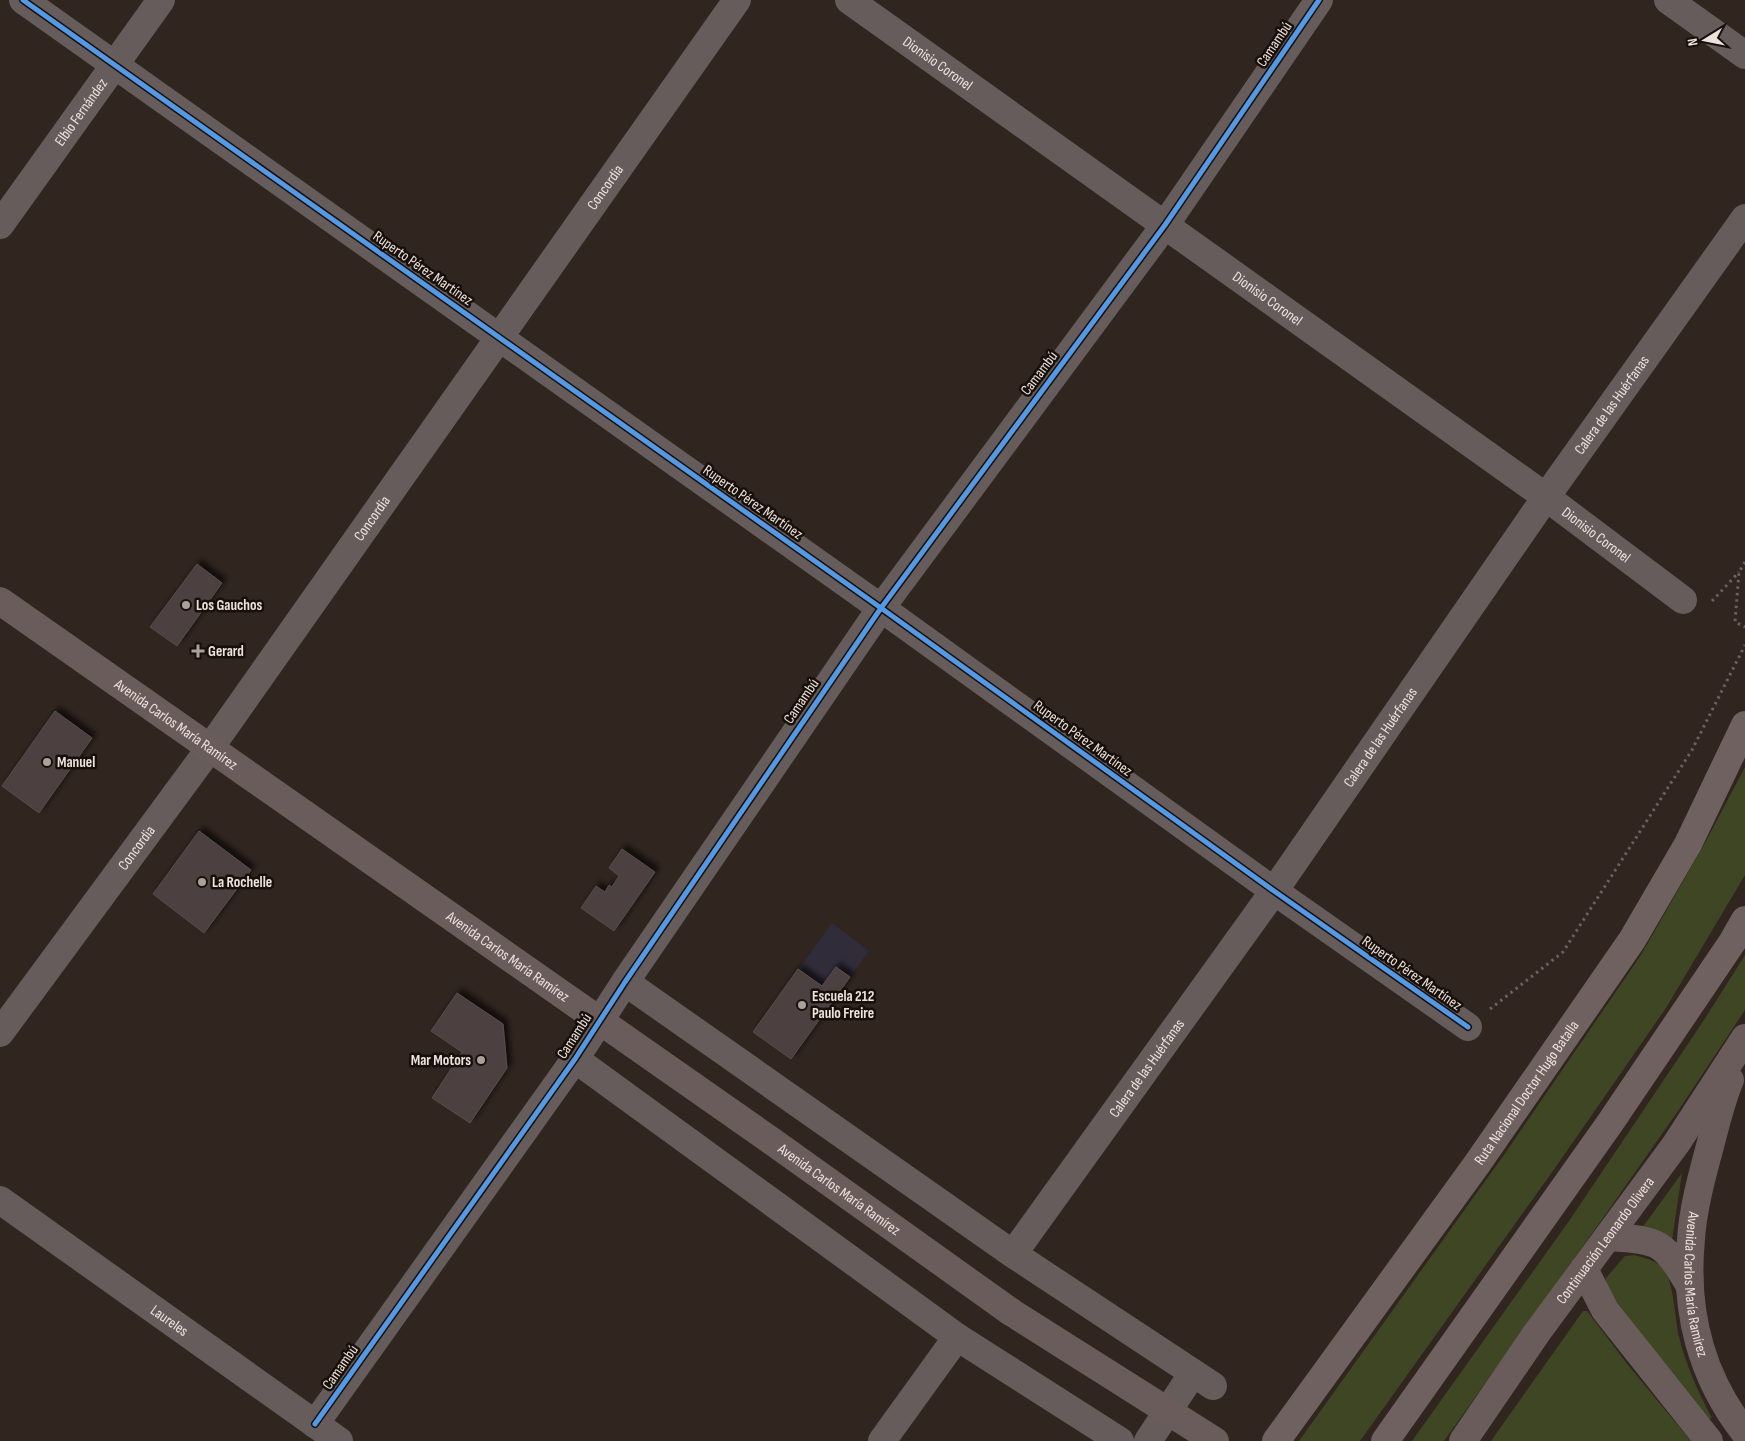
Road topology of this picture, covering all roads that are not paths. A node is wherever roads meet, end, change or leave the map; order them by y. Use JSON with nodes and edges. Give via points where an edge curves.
{"nodes":[{"id":1,"x":23,"y":0,"type":"edge"},
{"id":2,"x":161,"y":0,"type":"edge"},
{"id":3,"x":738,"y":0,"type":"edge"},
{"id":4,"x":848,"y":0,"type":"edge"},
{"id":5,"x":1319,"y":0,"type":"edge"},
{"id":6,"x":1668,"y":0,"type":"edge"},
{"id":7,"x":1745,"y":55,"type":"edge"},
{"id":8,"x":116,"y":65,"type":"junction"},
{"id":9,"x":1745,"y":218,"type":"edge"},
{"id":10,"x":0,"y":225,"type":"edge"},
{"id":11,"x":1165,"y":225,"type":"junction"},
{"id":12,"x":498,"y":338,"type":"junction"},
{"id":13,"x":1546,"y":498,"type":"junction"},
{"id":14,"x":1683,"y":600,"type":"dead end"},
{"id":15,"x":0,"y":601,"type":"edge"},
{"id":16,"x":881,"y":608,"type":"junction"},
{"id":17,"x":1745,"y":725,"type":"edge"},
{"id":18,"x":210,"y":748,"type":"junction"},
{"id":19,"x":1274,"y":891,"type":"junction"},
{"id":20,"x":1745,"y":920,"type":"edge"},
{"id":21,"x":625,"y":982,"type":"junction"},
{"id":22,"x":600,"y":1020,"type":"junction"},
{"id":23,"x":1468,"y":1027,"type":"road end"},
{"id":24,"x":0,"y":1033,"type":"edge"},
{"id":25,"x":1745,"y":1040,"type":"edge"},
{"id":26,"x":575,"y":1058,"type":"junction"},
{"id":27,"x":0,"y":1200,"type":"edge"},
{"id":28,"x":1608,"y":1238,"type":"junction"},
{"id":29,"x":1013,"y":1254,"type":"junction"},
{"id":30,"x":1584,"y":1269,"type":"junction"},
{"id":31,"x":1690,"y":1286,"type":"junction"},
{"id":32,"x":957,"y":1337,"type":"junction"},
{"id":33,"x":315,"y":1424,"type":"junction"},
{"id":34,"x":1745,"y":1433,"type":"edge"},
{"id":35,"x":339,"y":1441,"type":"edge"},
{"id":36,"x":882,"y":1441,"type":"edge"},
{"id":37,"x":1120,"y":1441,"type":"edge"},
{"id":38,"x":1148,"y":1441,"type":"edge"},
{"id":39,"x":1215,"y":1441,"type":"edge"},
{"id":40,"x":1276,"y":1441,"type":"edge"},
{"id":41,"x":1385,"y":1441,"type":"edge"},
{"id":42,"x":1463,"y":1441,"type":"edge"},
{"id":43,"x":1709,"y":1441,"type":"edge"}],
"edges":[{"from":1,"to":8,"type":"street","name":"Ruperto Pérez Martínez"},
{"from":2,"to":8,"type":"street","name":"Elbio Fernández"},
{"from":3,"to":12,"type":"street","name":"Concordia"},
{"from":4,"to":11,"type":"street","name":"Dionisio Coronel"},
{"from":5,"to":11,"type":"street","name":"Camambú"},
{"from":6,"to":7,"type":"street"},
{"from":8,"to":10,"type":"street","name":"Elbio Fernández"},
{"from":8,"to":12,"type":"street","name":"Ruperto Pérez Martínez"},
{"from":9,"to":13,"type":"street","name":"Calera de las Huérfanas"},
{"from":11,"to":13,"type":"street","name":"Dionisio Coronel"},
{"from":11,"to":16,"type":"street","name":"Camambú"},
{"from":12,"to":16,"type":"street","name":"Ruperto Pérez Martínez"},
{"from":12,"to":18,"type":"street","name":"Concordia"},
{"from":13,"to":14,"type":"street","name":"Dionisio Coronel"},
{"from":13,"to":19,"type":"street","name":"Calera de las Huérfanas"},
{"from":15,"to":18,"type":"main road","name":"Avenida Carlos María Ramírez"},
{"from":16,"to":19,"type":"street","name":"Ruperto Pérez Martínez"},
{"from":16,"to":21,"type":"street","name":"Camambú"},
{"from":17,"to":40,"type":"highway","name":"Ruta Nacional Doctor Hugo Batalla","via":[[1688,844],[1632,940],[1477,1164]]},
{"from":18,"to":22,"type":"main road","name":"Avenida Carlos María Ramírez"},
{"from":18,"to":24,"type":"street","name":"Concordia"},
{"from":19,"to":23,"type":"street","name":"Ruperto Pérez Martínez"},
{"from":19,"to":29,"type":"street","name":"Calera de las Huérfanas"},
{"from":20,"to":41,"type":"highway","via":[[1643,1075]]},
{"from":21,"to":22,"type":"street","name":"Camambú"},
{"from":21,"to":29,"type":"street"},
{"from":22,"to":26,"type":"street","name":"Camambú"},
{"from":22,"to":39,"type":"main road","name":"Avenida Carlos María Ramírez","bridge":true,"via":[[1011,1312]]},
{"from":25,"to":28,"type":"main road","name":"Continuación Leonardo Olivera"},
{"from":25,"to":31,"type":"main road","name":"Avenida Carlos María Ramírez","via":[[1724,1094],[1702,1177],[1691,1238]]},
{"from":26,"to":32,"type":"street"},
{"from":26,"to":33,"type":"street","name":"Camambú"},
{"from":27,"to":33,"type":"street","name":"Laureles"},
{"from":28,"to":30,"type":"main road","name":"Continuación Leonardo Olivera"},
{"from":28,"to":31,"type":"main road","via":[[1655,1244],[1667,1253]]},
{"from":29,"to":38,"type":"street","via":[[1203,1380]]},
{"from":30,"to":42,"type":"main road","name":"Continuación Leonardo Olivera"},
{"from":30,"to":43,"type":"main road","via":[[1605,1310]]},
{"from":31,"to":34,"type":"main road","name":"Avenida Carlos María Ramírez","via":[[1694,1327],[1712,1381]]},
{"from":32,"to":36,"type":"street"},
{"from":32,"to":37,"type":"street"},
{"from":33,"to":35,"type":"street","name":"Laureles"}]}
